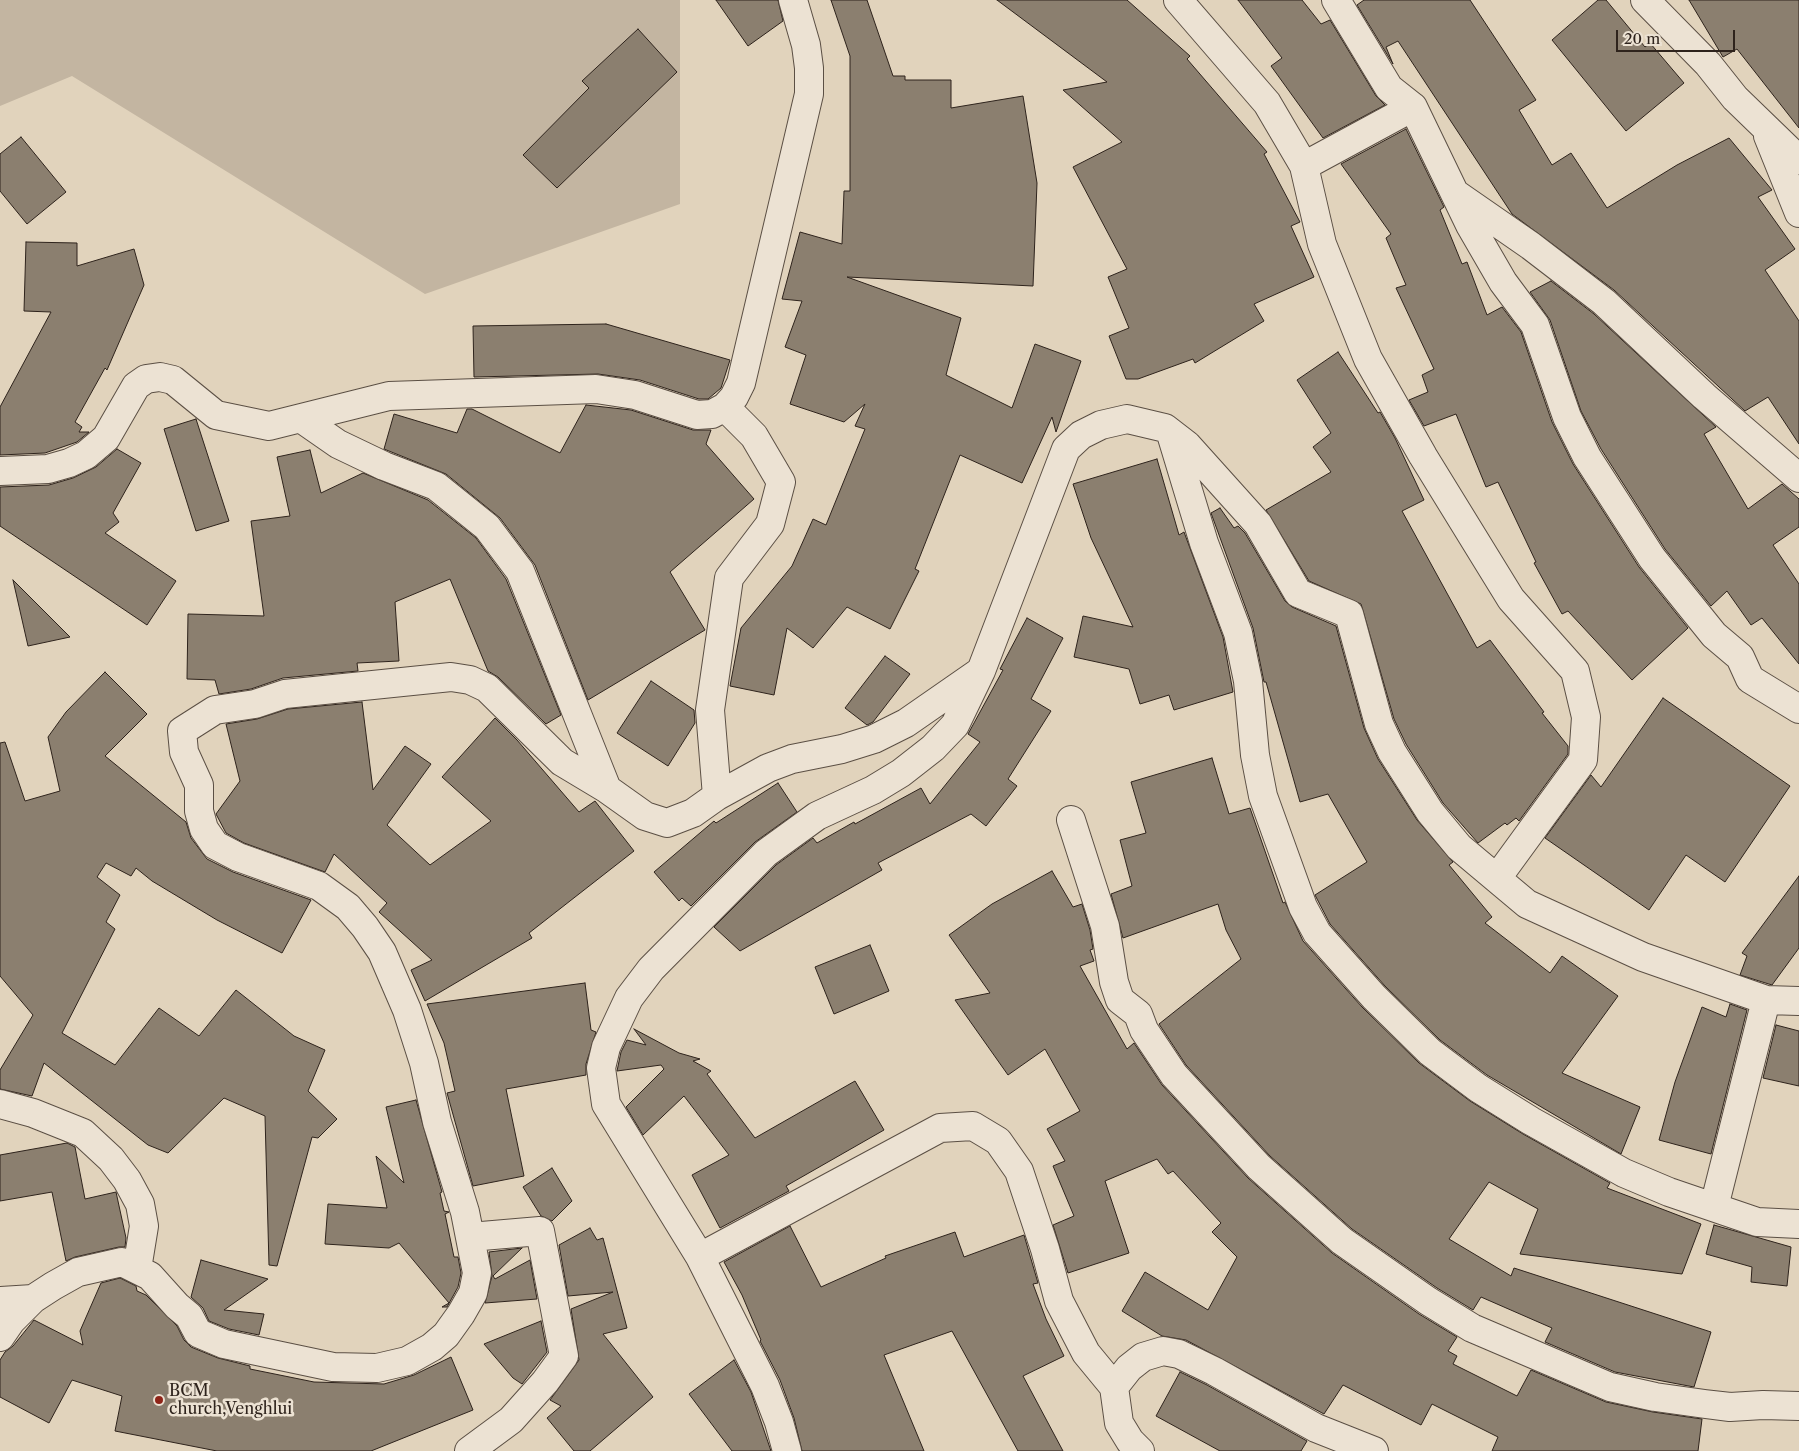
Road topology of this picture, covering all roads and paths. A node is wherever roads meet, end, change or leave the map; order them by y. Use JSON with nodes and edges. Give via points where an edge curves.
{"nodes":[{"id":1,"x":793,"y":0,"type":"edge"},
{"id":2,"x":1178,"y":0,"type":"edge"},
{"id":3,"x":1336,"y":0,"type":"edge"},
{"id":4,"x":1645,"y":0,"type":"edge"},
{"id":5,"x":1413,"y":107,"type":"junction"},
{"id":6,"x":1766,"y":130,"type":"junction"},
{"id":7,"x":1799,"y":160,"type":"edge"},
{"id":8,"x":1304,"y":166,"type":"junction"},
{"id":9,"x":1454,"y":193,"type":"junction"},
{"id":10,"x":1799,"y":214,"type":"edge"},
{"id":11,"x":725,"y":408,"type":"junction"},
{"id":12,"x":302,"y":419,"type":"junction"},
{"id":13,"x":1171,"y":434,"type":"junction"},
{"id":14,"x":0,"y":470,"type":"edge"},
{"id":15,"x":1799,"y":478,"type":"edge"},
{"id":16,"x":981,"y":670,"type":"junction"},
{"id":17,"x":1799,"y":709,"type":"edge"},
{"id":18,"x":607,"y":788,"type":"junction"},
{"id":19,"x":716,"y":796,"type":"junction"},
{"id":20,"x":1072,"y":820,"type":"dead end"},
{"id":21,"x":1497,"y":878,"type":"junction"},
{"id":22,"x":1766,"y":1000,"type":"junction"},
{"id":23,"x":1799,"y":1001,"type":"edge"},
{"id":24,"x":0,"y":1104,"type":"edge"},
{"id":25,"x":1714,"y":1207,"type":"junction"},
{"id":26,"x":1799,"y":1224,"type":"edge"},
{"id":27,"x":470,"y":1237,"type":"junction"},
{"id":28,"x":700,"y":1257,"type":"junction"},
{"id":29,"x":137,"y":1269,"type":"junction"},
{"id":30,"x":33,"y":1299,"type":"junction"},
{"id":31,"x":0,"y":1301,"type":"edge"},
{"id":32,"x":0,"y":1336,"type":"edge"},
{"id":33,"x":1114,"y":1387,"type":"junction"},
{"id":34,"x":1799,"y":1406,"type":"edge"},
{"id":35,"x":469,"y":1451,"type":"edge"},
{"id":36,"x":787,"y":1451,"type":"edge"},
{"id":37,"x":1140,"y":1451,"type":"edge"},
{"id":38,"x":1374,"y":1451,"type":"edge"}],
"edges":[{"from":1,"to":11,"type":"street","via":[[810,68],[809,94],[741,383]]},
{"from":2,"to":8,"type":"street","via":[[1267,103]]},
{"from":3,"to":5,"type":"street","via":[[1389,88]]},
{"from":4,"to":6,"type":"street","via":[[1708,64]]},
{"from":5,"to":8,"type":"street"},
{"from":5,"to":9,"type":"street"},
{"from":6,"to":7,"type":"street"},
{"from":6,"to":10,"type":"street"},
{"from":8,"to":21,"type":"street","via":[[1322,244],[1368,359],[1423,456],[1512,599],[1575,671],[1586,717],[1583,760]]},
{"from":9,"to":15,"type":"street","via":[[1604,302],[1704,396]]},
{"from":9,"to":17,"type":"street","via":[[1503,282],[1535,325],[1567,418],[1652,558],[1714,634],[1740,657],[1750,679]]},
{"from":11,"to":12,"type":"street","via":[[712,414],[698,415],[620,391],[570,390],[389,396]]},
{"from":11,"to":19,"type":"street","via":[[754,436],[781,482],[770,524],[729,578],[710,710]]},
{"from":12,"to":14,"type":"street","via":[[269,426],[216,416],[173,380],[160,377],[146,379],[136,386],[106,438],[86,455],[48,469]]},
{"from":12,"to":18,"type":"street","via":[[338,444],[436,486],[487,528],[520,570]]},
{"from":13,"to":16,"type":"street","via":[[1164,428],[1127,419],[1081,434],[1066,449]]},
{"from":13,"to":21,"type":"street","via":[[1187,445],[1258,524],[1298,593],[1349,614],[1379,724],[1392,752],[1430,812],[1453,840]]},
{"from":13,"to":25,"type":"street","via":[[1204,543],[1238,633],[1263,796],[1303,907],[1317,933],[1403,1027],[1478,1088],[1624,1173]]},
{"from":16,"to":19,"type":"street","via":[[906,723],[874,739],[792,759]]},
{"from":16,"to":28,"type":"street","via":[[956,725],[933,748],[873,790],[817,816],[766,853],[651,969],[629,998],[616,1023],[601,1068],[606,1104]]},
{"from":18,"to":19,"type":"street","via":[[645,816],[667,823],[694,812]]},
{"from":18,"to":27,"type":"street","via":[[562,762],[487,688],[470,680],[451,677],[285,694],[255,704],[215,710],[182,731],[184,752],[199,785],[199,811],[204,829],[215,845],[238,857],[319,886],[348,907],[382,952],[407,1010],[424,1063]]},
{"from":20,"to":34,"type":"street","via":[[1105,926],[1120,1000],[1138,1014],[1144,1030],[1174,1075],[1258,1168],[1342,1241],[1472,1328],[1610,1387],[1730,1407]]},
{"from":21,"to":22,"type":"street","via":[[1527,904],[1584,931],[1644,957]]},
{"from":22,"to":23,"type":"street"},
{"from":22,"to":25,"type":"street"},
{"from":24,"to":29,"type":"street","via":[[33,1113],[83,1134],[112,1159],[140,1204],[144,1226]]},
{"from":25,"to":26,"type":"street","via":[[1757,1222]]},
{"from":27,"to":29,"type":"street","via":[[477,1273],[473,1293],[461,1314],[432,1347],[407,1361],[377,1368],[333,1367],[224,1344],[198,1333],[189,1316],[150,1276]]},
{"from":27,"to":35,"type":"street","via":[[540,1231],[564,1356],[511,1420]]},
{"from":28,"to":33,"type":"street","via":[[940,1128],[973,1126],[998,1141],[1020,1171],[1059,1301],[1086,1353]]},
{"from":28,"to":36,"type":"street","via":[[765,1386],[780,1422]]},
{"from":29,"to":30,"type":"street","via":[[122,1262],[78,1272]]},
{"from":30,"to":31,"type":"street"},
{"from":30,"to":32,"type":"street"},
{"from":33,"to":37,"type":"street","via":[[1119,1423]]},
{"from":33,"to":38,"type":"street","via":[[1129,1368],[1163,1350],[1179,1354],[1316,1428]]}]}
